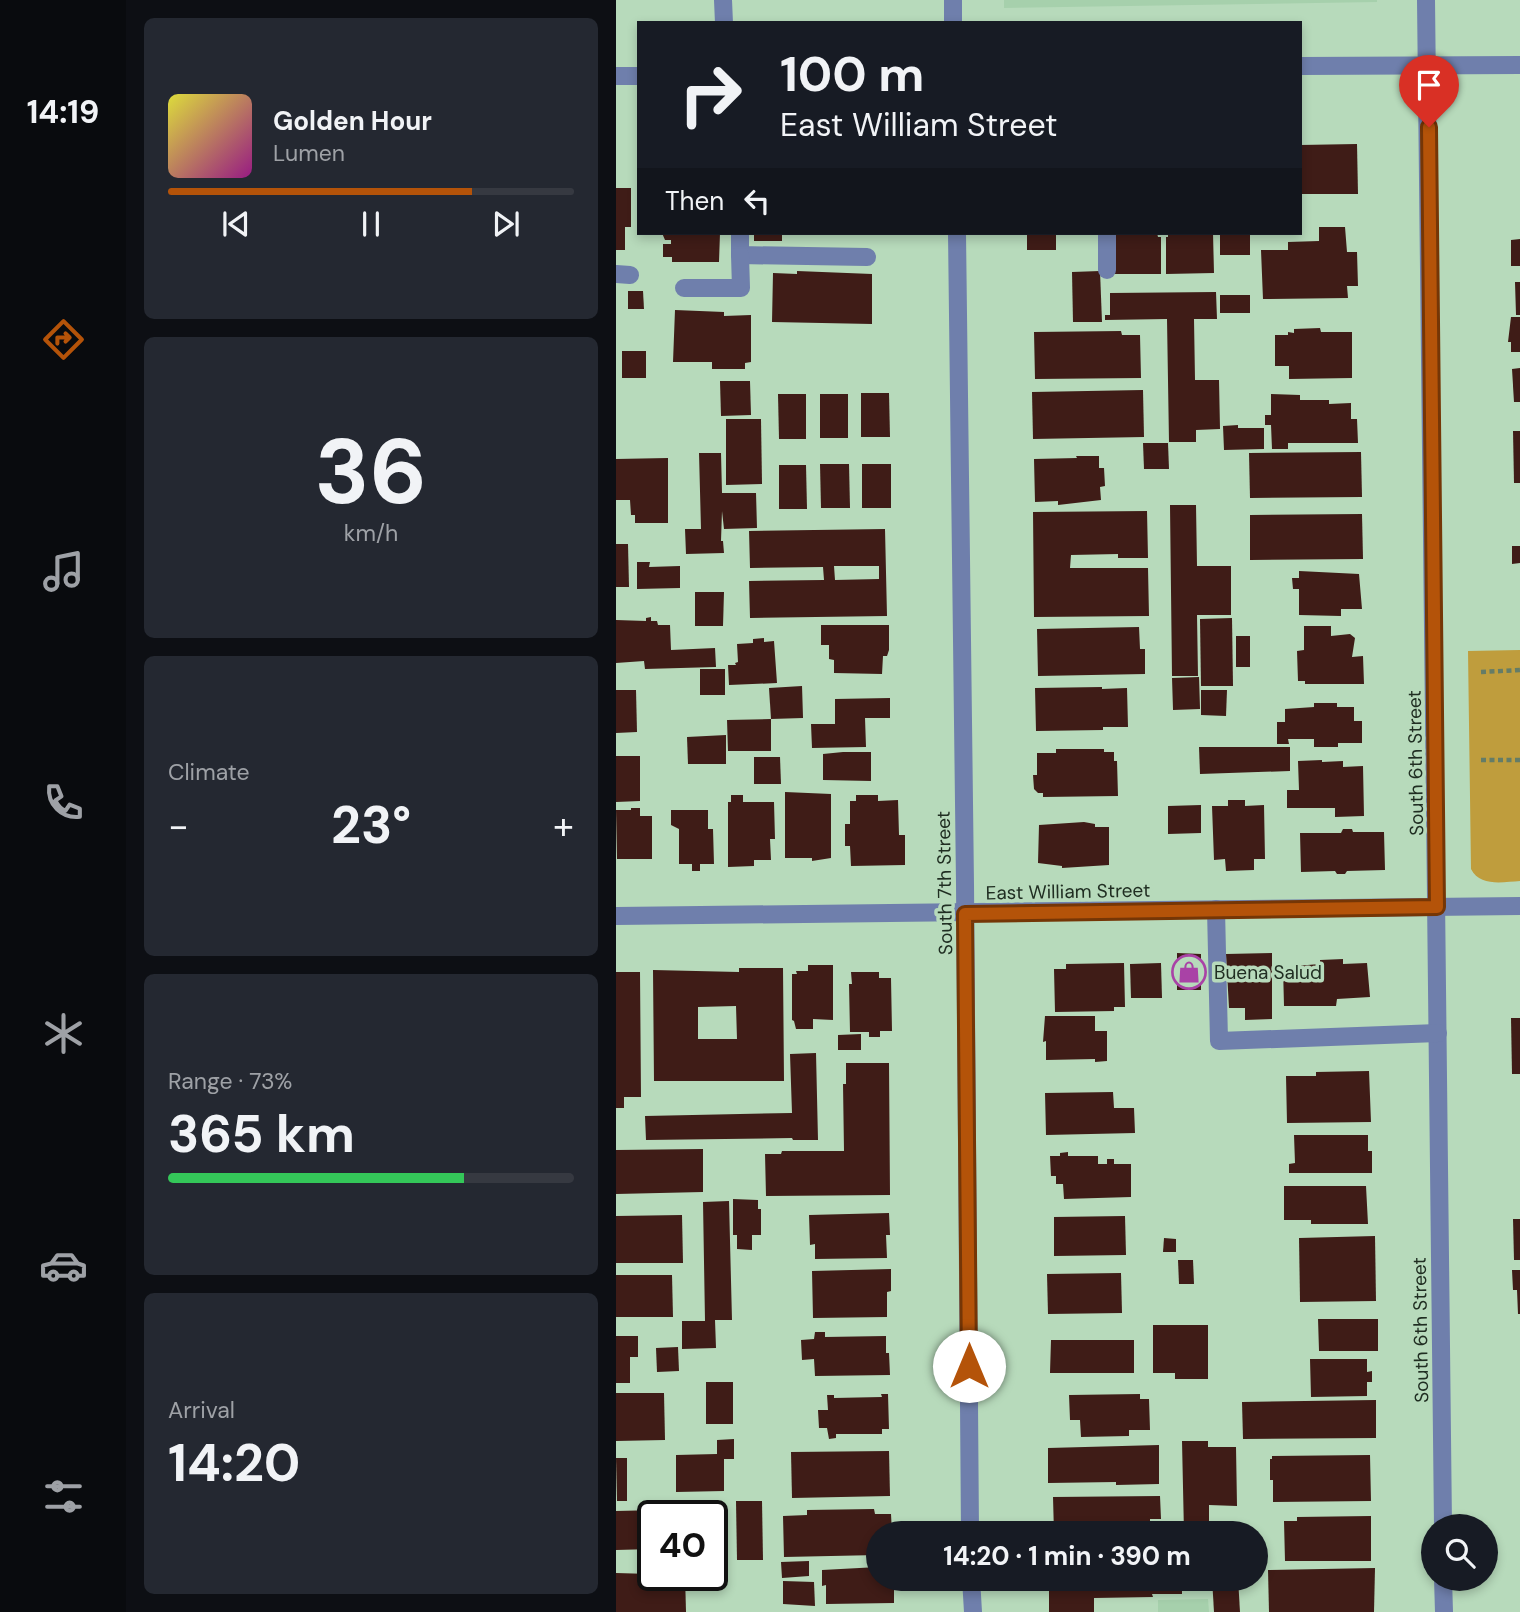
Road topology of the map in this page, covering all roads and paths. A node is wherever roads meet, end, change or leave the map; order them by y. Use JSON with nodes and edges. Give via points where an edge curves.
{"nodes":[{"id":1,"x":723,"y":0,"type":"edge"},
{"id":2,"x":953,"y":0,"type":"edge"},
{"id":3,"x":1426,"y":0,"type":"edge"},
{"id":4,"x":724,"y":21,"type":"edge"},
{"id":5,"x":953,"y":21,"type":"edge"},
{"id":6,"x":1428,"y":65,"type":"junction"},
{"id":7,"x":1520,"y":65,"type":"edge"},
{"id":8,"x":1302,"y":66,"type":"edge"},
{"id":9,"x":616,"y":76,"type":"edge"},
{"id":10,"x":637,"y":76,"type":"edge"},
{"id":11,"x":740,"y":235,"type":"edge"},
{"id":12,"x":957,"y":235,"type":"edge"},
{"id":13,"x":1107,"y":235,"type":"edge"},
{"id":14,"x":740,"y":255,"type":"junction"},
{"id":15,"x":867,"y":257,"type":"dead end"},
{"id":16,"x":1107,"y":270,"type":"dead end"},
{"id":17,"x":684,"y":288,"type":"dead end"},
{"id":18,"x":1520,"y":670,"type":"edge"},
{"id":19,"x":1481,"y":672,"type":"dead end"},
{"id":20,"x":1481,"y":760,"type":"dead end"},
{"id":21,"x":1520,"y":760,"type":"edge"},
{"id":22,"x":1520,"y":906,"type":"edge"},
{"id":23,"x":1437,"y":907,"type":"junction"},
{"id":24,"x":1216,"y":909,"type":"junction"},
{"id":25,"x":965,"y":914,"type":"junction"},
{"id":26,"x":616,"y":916,"type":"edge"},
{"id":27,"x":1438,"y":1032,"type":"junction"},
{"id":28,"x":1443,"y":1514,"type":"edge"},
{"id":29,"x":970,"y":1521,"type":"edge"},
{"id":30,"x":972,"y":1591,"type":"edge"},
{"id":31,"x":1443,"y":1591,"type":"edge"},
{"id":32,"x":973,"y":1612,"type":"edge"},
{"id":33,"x":1444,"y":1612,"type":"edge"}],
"edges":[{"from":1,"to":4,"type":"street"},
{"from":2,"to":5,"type":"street"},
{"from":3,"to":6,"type":"street","name":"South 6th Street"},
{"from":6,"to":7,"type":"street"},
{"from":6,"to":8,"type":"street"},
{"from":6,"to":23,"type":"street","name":"South 6th Street"},
{"from":9,"to":10,"type":"street"},
{"from":11,"to":14,"type":"street"},
{"from":12,"to":25,"type":"street","name":"South 7th Street"},
{"from":13,"to":16,"type":"street"},
{"from":14,"to":15,"type":"street"},
{"from":14,"to":17,"type":"street","via":[[741,288]]},
{"from":18,"to":19,"type":"path"},
{"from":20,"to":21,"type":"path"},
{"from":22,"to":23,"type":"street","name":"East William Street"},
{"from":23,"to":24,"type":"street","name":"East William Street"},
{"from":23,"to":27,"type":"street","name":"South 6th Street"},
{"from":24,"to":25,"type":"street","name":"East William Street"},
{"from":24,"to":27,"type":"street","via":[[1219,1041]]},
{"from":25,"to":26,"type":"street","name":"East William Street"},
{"from":25,"to":29,"type":"street","name":"South 7th Street"},
{"from":27,"to":28,"type":"street","name":"South 6th Street"},
{"from":30,"to":32,"type":"street"},
{"from":31,"to":33,"type":"street"}]}
